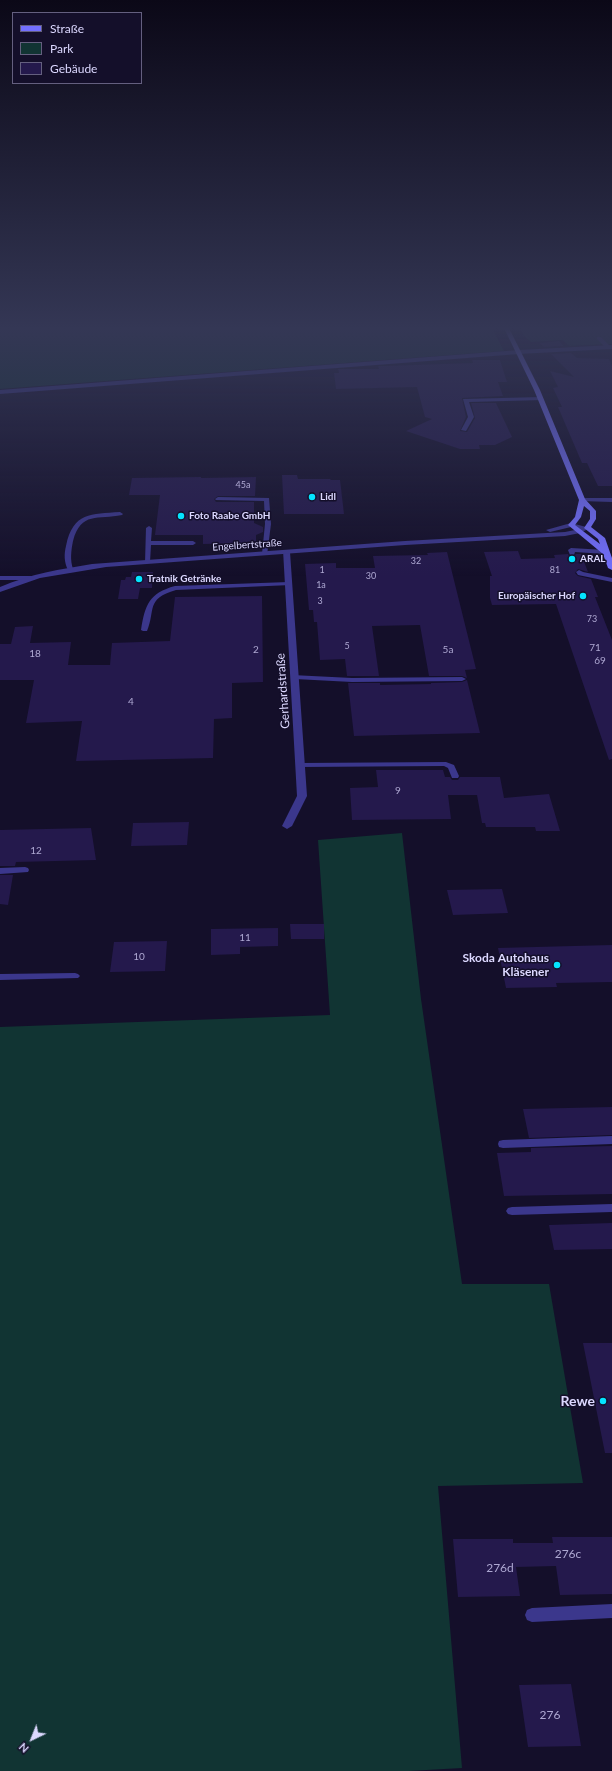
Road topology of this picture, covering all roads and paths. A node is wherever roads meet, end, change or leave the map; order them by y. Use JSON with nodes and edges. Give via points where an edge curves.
{"nodes":[{"id":1,"x":469,"y":411,"type":"edge"},
{"id":2,"x":546,"y":411,"type":"edge"},
{"id":3,"x":464,"y":430,"type":"dead end"},
{"id":4,"x":218,"y":499,"type":"dead end"},
{"id":5,"x":582,"y":500,"type":"junction"},
{"id":6,"x":612,"y":500,"type":"edge"},
{"id":7,"x":120,"y":514,"type":"dead end"},
{"id":8,"x":571,"y":525,"type":"junction"},
{"id":9,"x":149,"y":528,"type":"dead end"},
{"id":10,"x":588,"y":528,"type":"junction"},
{"id":11,"x":578,"y":532,"type":"junction"},
{"id":12,"x":498,"y":537,"type":"junction"},
{"id":13,"x":193,"y":543,"type":"dead end"},
{"id":14,"x":148,"y":544,"type":"junction"},
{"id":15,"x":286,"y":552,"type":"junction"},
{"id":16,"x":605,"y":552,"type":"junction"},
{"id":17,"x":265,"y":554,"type":"junction"},
{"id":18,"x":572,"y":554,"type":"dead end"},
{"id":19,"x":147,"y":562,"type":"junction"},
{"id":20,"x":612,"y":568,"type":"edge"},
{"id":21,"x":70,"y":569,"type":"junction"},
{"id":22,"x":579,"y":572,"type":"dead end"},
{"id":23,"x":0,"y":578,"type":"edge"},
{"id":24,"x":34,"y":578,"type":"junction"},
{"id":25,"x":612,"y":580,"type":"edge"},
{"id":26,"x":288,"y":584,"type":"junction"},
{"id":27,"x":0,"y":590,"type":"edge"},
{"id":28,"x":145,"y":630,"type":"dead end"},
{"id":29,"x":295,"y":677,"type":"junction"},
{"id":30,"x":462,"y":679,"type":"dead end"},
{"id":31,"x":300,"y":764,"type":"junction"},
{"id":32,"x":455,"y":776,"type":"dead end"},
{"id":33,"x":287,"y":826,"type":"dead end"},
{"id":34,"x":25,"y":870,"type":"dead end"},
{"id":35,"x":0,"y":871,"type":"edge"},
{"id":36,"x":75,"y":976,"type":"dead end"},
{"id":37,"x":0,"y":977,"type":"edge"},
{"id":38,"x":612,"y":1140,"type":"edge"},
{"id":39,"x":503,"y":1144,"type":"dead end"},
{"id":40,"x":612,"y":1208,"type":"edge"},
{"id":41,"x":512,"y":1210,"type":"dead end"},
{"id":42,"x":612,"y":1611,"type":"edge"},
{"id":43,"x":532,"y":1615,"type":"dead end"}],
"edges":[{"from":1,"to":3,"type":"street","via":[[471,417]]},
{"from":2,"to":5,"type":"main road"},
{"from":4,"to":17,"type":"lane","via":[[267,499]]},
{"from":5,"to":6,"type":"street"},
{"from":5,"to":8,"type":"main road","via":[[578,517]]},
{"from":5,"to":10,"type":"main road","via":[[593,511]]},
{"from":7,"to":21,"type":"lane","via":[[88,517],[76,524],[66,560]]},
{"from":8,"to":10,"type":"street","name":"Engelbertstraße"},
{"from":8,"to":11,"type":"main road"},
{"from":8,"to":12,"type":"street","name":"Engelbertstraße"},
{"from":9,"to":14,"type":"lane"},
{"from":10,"to":11,"type":"street","name":"Engelbertstraße"},
{"from":10,"to":16,"type":"main road","via":[[601,538]]},
{"from":11,"to":12,"type":"street","name":"Engelbertstraße"},
{"from":11,"to":16,"type":"main road"},
{"from":12,"to":15,"type":"street","name":"Engelbertstraße"},
{"from":13,"to":14,"type":"lane"},
{"from":14,"to":19,"type":"lane"},
{"from":15,"to":17,"type":"street","name":"Engelbertstraße"},
{"from":15,"to":26,"type":"street","name":"Gerhardstraße"},
{"from":16,"to":18,"type":"lane","via":[[571,550]]},
{"from":16,"to":20,"type":"main road"},
{"from":17,"to":19,"type":"street","name":"Engelbertstraße"},
{"from":19,"to":21,"type":"street","name":"Engelbertstraße"},
{"from":21,"to":24,"type":"street","name":"Engelbertstraße"},
{"from":22,"to":25,"type":"lane"},
{"from":23,"to":24,"type":"lane"},
{"from":24,"to":27,"type":"street","name":"Engelbertstraße"},
{"from":26,"to":28,"type":"lane","via":[[175,588],[163,591],[156,595],[148,609]]},
{"from":26,"to":29,"type":"street","name":"Gerhardstraße"},
{"from":29,"to":30,"type":"lane","via":[[352,680]]},
{"from":29,"to":31,"type":"street","name":"Gerhardstraße"},
{"from":31,"to":32,"type":"lane","via":[[446,764],[451,766]]},
{"from":31,"to":33,"type":"street","name":"Gerhardstraße","via":[[302,796]]},
{"from":34,"to":35,"type":"lane"},
{"from":36,"to":37,"type":"lane"},
{"from":38,"to":39,"type":"lane"},
{"from":40,"to":41,"type":"lane"},
{"from":42,"to":43,"type":"lane"}]}
